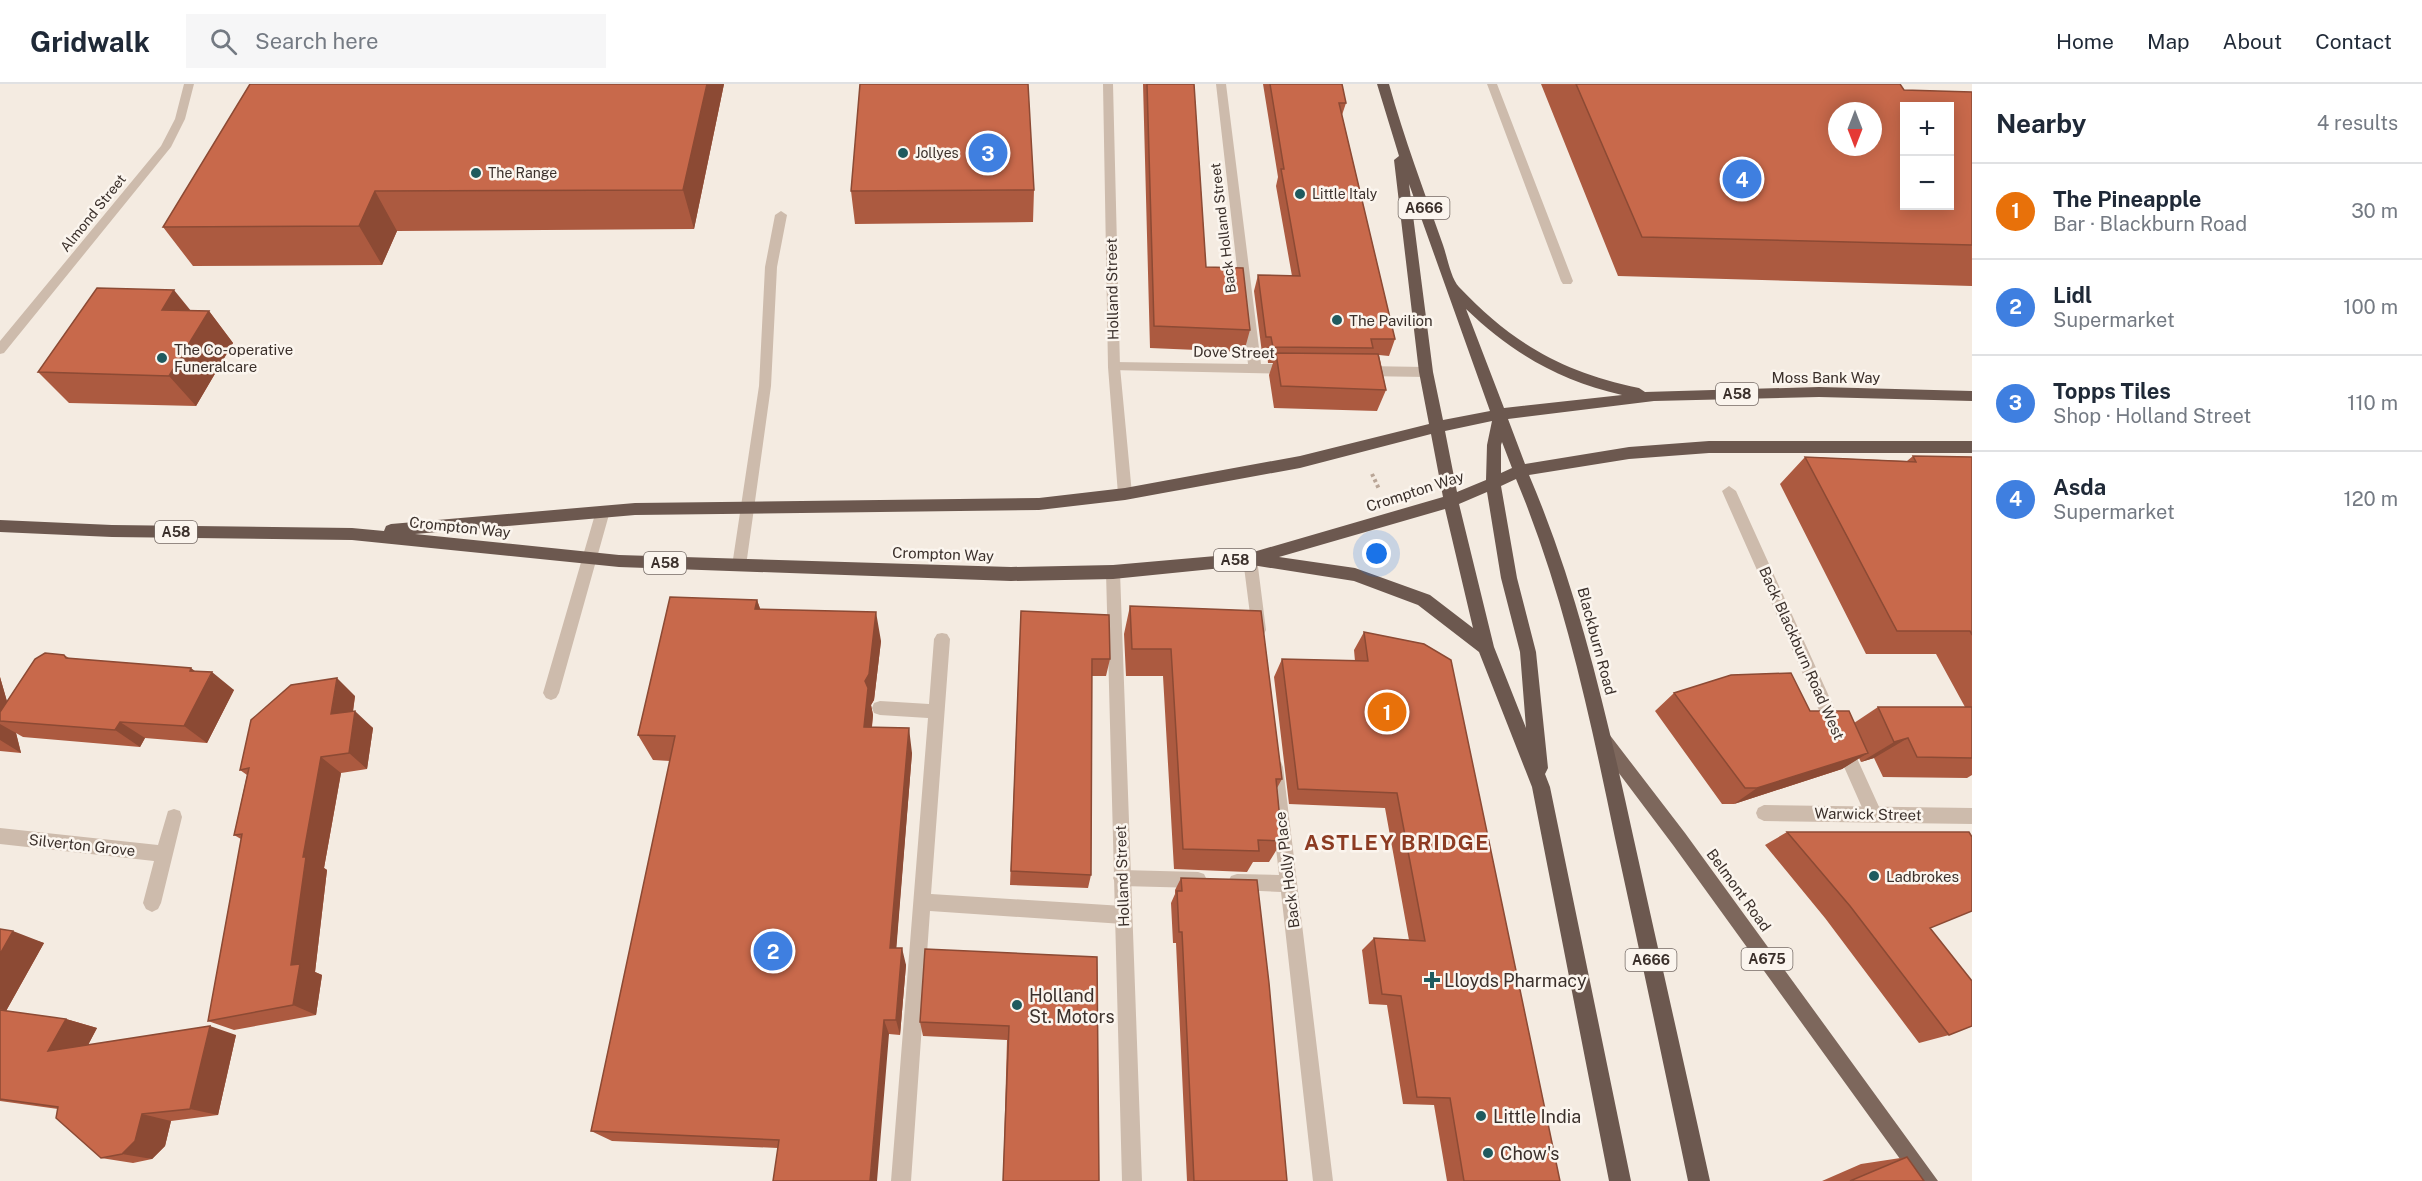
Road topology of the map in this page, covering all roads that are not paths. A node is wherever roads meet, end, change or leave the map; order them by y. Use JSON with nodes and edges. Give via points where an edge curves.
{"nodes":[{"id":1,"x":189,"y":84,"type":"edge"},
{"id":2,"x":1108,"y":84,"type":"edge"},
{"id":3,"x":1221,"y":84,"type":"edge"},
{"id":4,"x":1383,"y":84,"type":"edge"},
{"id":5,"x":1492,"y":84,"type":"edge"},
{"id":6,"x":1396,"y":130,"type":"junction"},
{"id":7,"x":781,"y":215,"type":"dead end"},
{"id":8,"x":1567,"y":281,"type":"dead end"},
{"id":9,"x":1451,"y":286,"type":"junction"},
{"id":10,"x":0,"y":350,"type":"edge"},
{"id":11,"x":1114,"y":367,"type":"junction"},
{"id":12,"x":1255,"y":369,"type":"junction"},
{"id":13,"x":1301,"y":370,"type":"edge"},
{"id":14,"x":1347,"y":370,"type":"edge"},
{"id":15,"x":1426,"y":372,"type":"junction"},
{"id":16,"x":1654,"y":396,"type":"junction"},
{"id":17,"x":1972,"y":396,"type":"edge"},
{"id":18,"x":1501,"y":414,"type":"junction"},
{"id":19,"x":1437,"y":427,"type":"junction"},
{"id":20,"x":1972,"y":447,"type":"edge"},
{"id":21,"x":1520,"y":471,"type":"junction"},
{"id":22,"x":1493,"y":483,"type":"junction"},
{"id":23,"x":1729,"y":491,"type":"dead end"},
{"id":24,"x":1125,"y":494,"type":"junction"},
{"id":25,"x":1451,"y":501,"type":"junction"},
{"id":26,"x":748,"y":509,"type":"junction"},
{"id":27,"x":603,"y":511,"type":"junction"},
{"id":28,"x":0,"y":526,"type":"edge"},
{"id":29,"x":352,"y":534,"type":"junction"},
{"id":30,"x":591,"y":558,"type":"junction"},
{"id":31,"x":1250,"y":559,"type":"junction"},
{"id":32,"x":739,"y":566,"type":"junction"},
{"id":33,"x":1113,"y":572,"type":"junction"},
{"id":34,"x":942,"y":639,"type":"dead end"},
{"id":35,"x":1486,"y":647,"type":"junction"},
{"id":36,"x":1261,"y":652,"type":"edge"},
{"id":37,"x":551,"y":693,"type":"dead end"},
{"id":38,"x":880,"y":708,"type":"dead end"},
{"id":39,"x":936,"y":711,"type":"junction"},
{"id":40,"x":1603,"y":739,"type":"junction"},
{"id":41,"x":1272,"y":745,"type":"edge"},
{"id":42,"x":1541,"y":787,"type":"junction"},
{"id":43,"x":1764,"y":813,"type":"dead end"},
{"id":44,"x":1874,"y":815,"type":"junction"},
{"id":45,"x":1972,"y":816,"type":"edge"},
{"id":46,"x":174,"y":817,"type":"dead end"},
{"id":47,"x":0,"y":837,"type":"edge"},
{"id":48,"x":164,"y":854,"type":"junction"},
{"id":49,"x":1122,"y":878,"type":"junction"},
{"id":50,"x":1288,"y":884,"type":"junction"},
{"id":51,"x":922,"y":902,"type":"junction"},
{"id":52,"x":152,"y":903,"type":"dead end"},
{"id":53,"x":1123,"y":915,"type":"junction"},
{"id":54,"x":901,"y":1181,"type":"edge"},
{"id":55,"x":1132,"y":1181,"type":"edge"},
{"id":56,"x":1323,"y":1181,"type":"edge"},
{"id":57,"x":1620,"y":1181,"type":"edge"},
{"id":58,"x":1700,"y":1181,"type":"edge"},
{"id":59,"x":1928,"y":1181,"type":"edge"}],
"edges":[{"from":1,"to":10,"type":"street","name":"Almond Street","via":[[180,119],[166,147]]},
{"from":2,"to":11,"type":"street","name":"Holland Street"},
{"from":3,"to":12,"type":"street","name":"Back Holland Street"},
{"from":4,"to":6,"type":"highway","name":"Blackburn Road","number":"A666"},
{"from":5,"to":8,"type":"street"},
{"from":6,"to":9,"type":"highway","name":"Blackburn Road","number":"A666"},
{"from":6,"to":15,"type":"highway","name":"Blackburn Road"},
{"from":7,"to":26,"type":"street","via":[[771,267],[765,386]]},
{"from":9,"to":16,"type":"highway","via":[[1494,329],[1548,367],[1602,385]]},
{"from":9,"to":18,"type":"highway","name":"Blackburn Road","number":"A666"},
{"from":11,"to":12,"type":"street","name":"Dove Street"},
{"from":11,"to":24,"type":"street","name":"Holland Street"},
{"from":12,"to":13,"type":"street","name":"Dove Street"},
{"from":14,"to":15,"type":"street"},
{"from":15,"to":19,"type":"highway","name":"Blackburn Road"},
{"from":16,"to":17,"type":"highway","name":"Moss Bank Way","number":"A58","via":[[1819,392]]},
{"from":16,"to":18,"type":"highway","name":"Moss Bank Way","number":"A58"},
{"from":18,"to":19,"type":"highway","name":"Crompton Way","number":"A58"},
{"from":18,"to":21,"type":"highway","name":"Blackburn Road","number":"A666"},
{"from":18,"to":22,"type":"highway","via":[[1494,445]]},
{"from":19,"to":24,"type":"highway","name":"Crompton Way","number":"A58","via":[[1300,462]]},
{"from":19,"to":25,"type":"highway","name":"Blackburn Road"},
{"from":20,"to":21,"type":"highway","number":"A58","via":[[1709,447],[1629,453]]},
{"from":21,"to":22,"type":"highway","name":"Crompton Way","number":"A58"},
{"from":21,"to":40,"type":"highway","name":"Blackburn Road","number":"A666","via":[[1548,540]]},
{"from":22,"to":25,"type":"highway","name":"Crompton Way","number":"A58"},
{"from":22,"to":42,"type":"highway","via":[[1509,578],[1528,652]]},
{"from":23,"to":44,"type":"street","name":"Back Blackburn Road West"},
{"from":24,"to":26,"type":"highway","name":"Crompton Way","number":"A58","via":[[1004,506]]},
{"from":25,"to":31,"type":"highway","name":"Crompton Way","number":"A58"},
{"from":25,"to":35,"type":"highway","name":"Blackburn Road"},
{"from":26,"to":27,"type":"highway","name":"Crompton Way","number":"A58"},
{"from":26,"to":32,"type":"street"},
{"from":27,"to":29,"type":"highway","name":"Crompton Way","number":"A58"},
{"from":27,"to":30,"type":"street"},
{"from":28,"to":29,"type":"highway","name":"Crompton Way","number":"A58"},
{"from":29,"to":30,"type":"highway","name":"Crompton Way","number":"A58"},
{"from":30,"to":32,"type":"highway","name":"Crompton Way","number":"A58"},
{"from":30,"to":37,"type":"street"},
{"from":31,"to":33,"type":"highway","name":"Crompton Way","number":"A58"},
{"from":31,"to":35,"type":"highway","via":[[1354,575],[1424,600]]},
{"from":31,"to":36,"type":"street"},
{"from":32,"to":33,"type":"highway","name":"Crompton Way","number":"A58","via":[[1011,574]]},
{"from":33,"to":49,"type":"street","name":"Holland Street"},
{"from":34,"to":39,"type":"street"},
{"from":35,"to":42,"type":"highway","name":"Blackburn Road"},
{"from":38,"to":39,"type":"street"},
{"from":39,"to":51,"type":"street"},
{"from":40,"to":58,"type":"highway","name":"Blackburn Road","number":"A666"},
{"from":40,"to":59,"type":"main road","name":"Belmont Road","number":"A675"},
{"from":41,"to":50,"type":"street","name":"Back Holly Place"},
{"from":42,"to":57,"type":"highway","name":"Blackburn Road"},
{"from":43,"to":44,"type":"street","name":"Warwick Street"},
{"from":44,"to":45,"type":"street","name":"Warwick Street"},
{"from":46,"to":48,"type":"street"},
{"from":47,"to":48,"type":"street","name":"Silverton Grove"},
{"from":48,"to":52,"type":"street"},
{"from":49,"to":50,"type":"street"},
{"from":49,"to":53,"type":"street","name":"Holland Street"},
{"from":50,"to":56,"type":"street","name":"Back Holly Place"},
{"from":51,"to":53,"type":"street"},
{"from":51,"to":54,"type":"street"},
{"from":53,"to":55,"type":"street","name":"Holland Street"}]}
